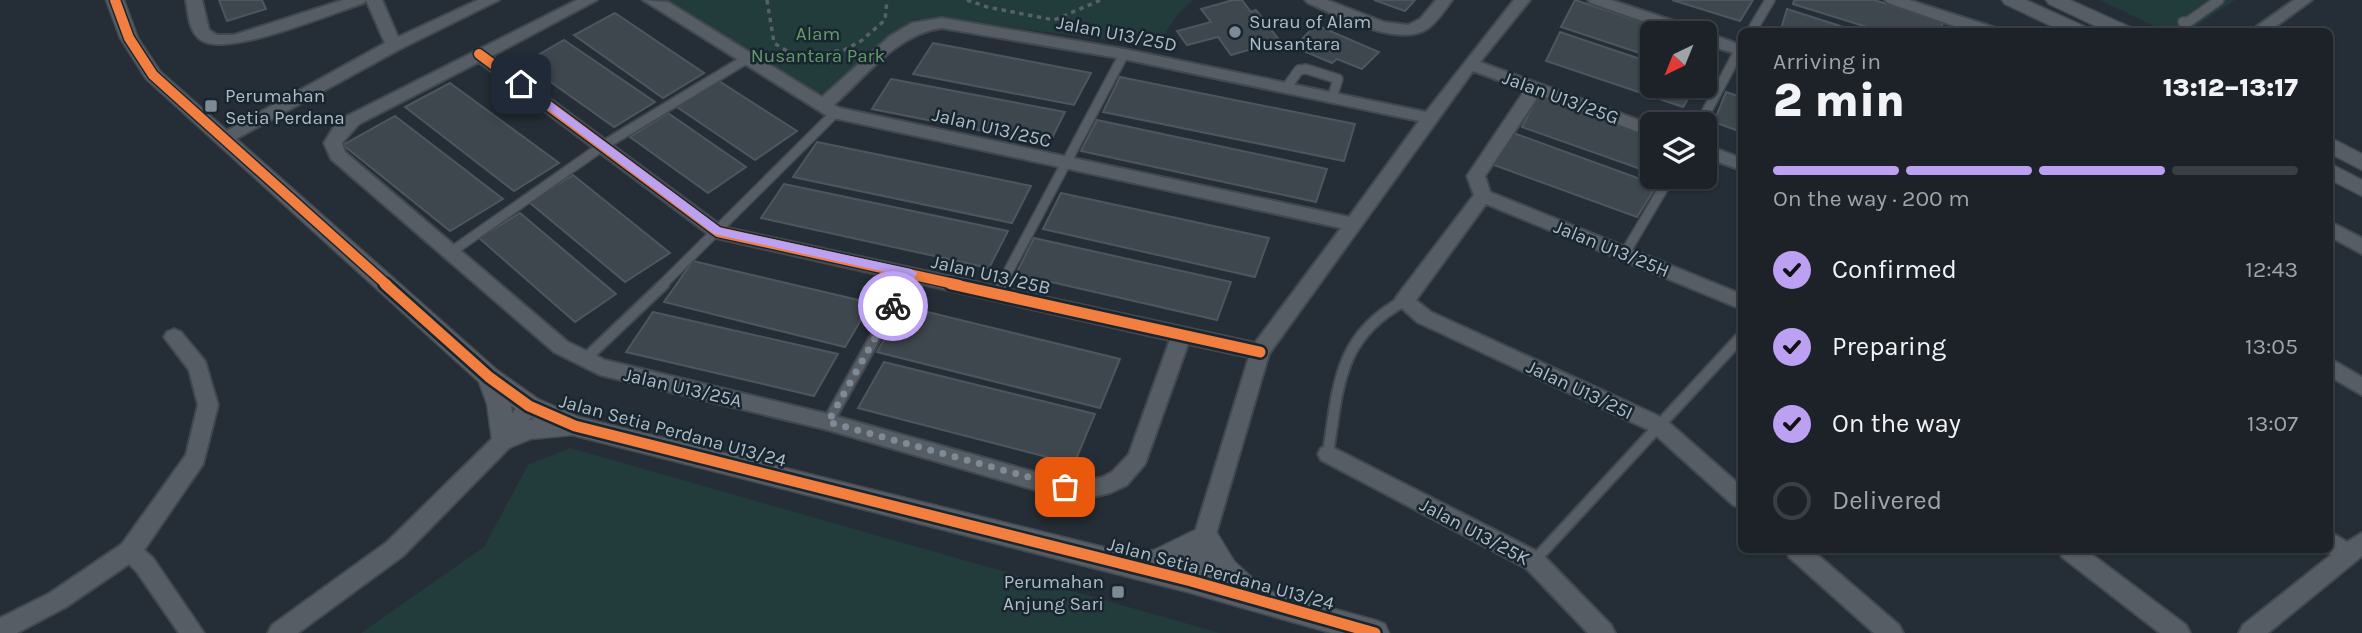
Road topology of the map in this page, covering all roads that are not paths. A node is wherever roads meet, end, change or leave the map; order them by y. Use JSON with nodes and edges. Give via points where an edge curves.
{"nodes":[{"id":1,"x":115,"y":0,"type":"edge"},
{"id":2,"x":194,"y":0,"type":"edge"},
{"id":3,"x":359,"y":0,"type":"edge"},
{"id":4,"x":374,"y":0,"type":"edge"},
{"id":5,"x":491,"y":0,"type":"edge"},
{"id":6,"x":589,"y":0,"type":"edge"},
{"id":7,"x":651,"y":0,"type":"edge"},
{"id":8,"x":1312,"y":0,"type":"edge"},
{"id":9,"x":1444,"y":0,"type":"edge"},
{"id":10,"x":1522,"y":0,"type":"edge"},
{"id":11,"x":1596,"y":0,"type":"edge"},
{"id":12,"x":1770,"y":0,"type":"edge"},
{"id":13,"x":1893,"y":0,"type":"edge"},
{"id":14,"x":2011,"y":0,"type":"edge"},
{"id":15,"x":2055,"y":0,"type":"edge"},
{"id":16,"x":2219,"y":0,"type":"edge"},
{"id":17,"x":2304,"y":0,"type":"edge"},
{"id":18,"x":1657,"y":21,"type":"edge"},
{"id":19,"x":2183,"y":23,"type":"dead end"},
{"id":20,"x":1753,"y":28,"type":"edge"},
{"id":21,"x":1978,"y":28,"type":"edge"},
{"id":22,"x":2072,"y":28,"type":"edge"},
{"id":23,"x":2116,"y":28,"type":"edge"},
{"id":24,"x":2264,"y":28,"type":"edge"},
{"id":25,"x":1717,"y":42,"type":"edge"},
{"id":26,"x":394,"y":45,"type":"junction"},
{"id":27,"x":1738,"y":48,"type":"edge"},
{"id":28,"x":479,"y":54,"type":"junction"},
{"id":29,"x":1124,"y":54,"type":"junction"},
{"id":30,"x":1738,"y":54,"type":"edge"},
{"id":31,"x":748,"y":58,"type":"junction"},
{"id":32,"x":1470,"y":64,"type":"junction"},
{"id":33,"x":1286,"y":88,"type":"junction"},
{"id":34,"x":1535,"y":88,"type":"junction"},
{"id":35,"x":1332,"y":98,"type":"junction"},
{"id":36,"x":829,"y":110,"type":"junction"},
{"id":37,"x":1707,"y":112,"type":"edge"},
{"id":38,"x":1430,"y":118,"type":"junction"},
{"id":39,"x":1640,"y":127,"type":"edge"},
{"id":40,"x":225,"y":139,"type":"junction"},
{"id":41,"x":604,"y":145,"type":"junction"},
{"id":42,"x":2333,"y":146,"type":"edge"},
{"id":43,"x":1717,"y":155,"type":"edge"},
{"id":44,"x":1738,"y":163,"type":"edge"},
{"id":45,"x":2362,"y":163,"type":"edge"},
{"id":46,"x":1068,"y":165,"type":"junction"},
{"id":47,"x":2333,"y":172,"type":"edge"},
{"id":48,"x":1663,"y":189,"type":"edge"},
{"id":49,"x":2362,"y":189,"type":"edge"},
{"id":50,"x":1483,"y":196,"type":"junction"},
{"id":51,"x":1352,"y":224,"type":"junction"},
{"id":52,"x":2333,"y":229,"type":"edge"},
{"id":53,"x":718,"y":232,"type":"junction"},
{"id":54,"x":2362,"y":247,"type":"edge"},
{"id":55,"x":451,"y":252,"type":"junction"},
{"id":56,"x":1625,"y":253,"type":"junction"},
{"id":57,"x":911,"y":273,"type":"junction"},
{"id":58,"x":997,"y":293,"type":"junction"},
{"id":59,"x":1404,"y":301,"type":"junction"},
{"id":60,"x":1738,"y":301,"type":"edge"},
{"id":61,"x":1181,"y":336,"type":"junction"},
{"id":62,"x":174,"y":337,"type":"dead end"},
{"id":63,"x":1738,"y":340,"type":"edge"},
{"id":64,"x":1260,"y":352,"type":"junction"},
{"id":65,"x":584,"y":360,"type":"junction"},
{"id":66,"x":2333,"y":369,"type":"edge"},
{"id":67,"x":489,"y":377,"type":"junction"},
{"id":68,"x":2362,"y":387,"type":"edge"},
{"id":69,"x":528,"y":406,"type":"junction"},
{"id":70,"x":828,"y":422,"type":"junction"},
{"id":71,"x":1658,"y":425,"type":"junction"},
{"id":72,"x":575,"y":426,"type":"junction"},
{"id":73,"x":504,"y":440,"type":"junction"},
{"id":74,"x":1328,"y":454,"type":"joint"},
{"id":75,"x":1738,"y":496,"type":"edge"},
{"id":76,"x":1205,"y":536,"type":"junction"},
{"id":77,"x":2333,"y":542,"type":"edge"},
{"id":78,"x":2355,"y":549,"type":"edge"},
{"id":79,"x":130,"y":551,"type":"junction"},
{"id":80,"x":1800,"y":553,"type":"edge"},
{"id":81,"x":2074,"y":553,"type":"edge"},
{"id":82,"x":1534,"y":561,"type":"junction"},
{"id":83,"x":1130,"y":566,"type":"junction"},
{"id":84,"x":1191,"y":582,"type":"junction"},
{"id":85,"x":1265,"y":602,"type":"junction"},
{"id":86,"x":0,"y":630,"type":"edge"},
{"id":87,"x":192,"y":633,"type":"edge"},
{"id":88,"x":280,"y":633,"type":"edge"},
{"id":89,"x":1375,"y":633,"type":"edge"},
{"id":90,"x":1603,"y":633,"type":"edge"},
{"id":91,"x":1891,"y":633,"type":"edge"},
{"id":92,"x":2178,"y":633,"type":"edge"},
{"id":93,"x":2251,"y":633,"type":"edge"}],
"edges":[{"from":1,"to":40,"type":"street","name":"Jalan Setia Perdana U13/24","via":[[130,38],[153,75]]},
{"from":2,"to":3,"type":"street","via":[[199,30],[222,42]]},
{"from":4,"to":26,"type":"street"},
{"from":5,"to":26,"type":"street"},
{"from":6,"to":28,"type":"street"},
{"from":7,"to":31,"type":"street","name":"Jalan U13/25C"},
{"from":8,"to":9,"type":"street","via":[[1394,30],[1410,31],[1422,27]]},
{"from":10,"to":32,"type":"street"},
{"from":11,"to":18,"type":"street"},
{"from":12,"to":20,"type":"lane"},
{"from":13,"to":21,"type":"street"},
{"from":14,"to":22,"type":"street"},
{"from":15,"to":23,"type":"street"},
{"from":16,"to":19,"type":"lane"},
{"from":17,"to":24,"type":"street"},
{"from":25,"to":27,"type":"street"},
{"from":26,"to":40,"type":"street"},
{"from":28,"to":41,"type":"street","name":"Jalan U13/25B"},
{"from":28,"to":55,"type":"street","name":"Jalan U13/25A","via":[[353,120],[334,143],[337,155]]},
{"from":29,"to":33,"type":"street","name":"Jalan U13/25D"},
{"from":29,"to":36,"type":"street","name":"Jalan U13/25D","via":[[942,23],[918,26],[896,40]]},
{"from":29,"to":46,"type":"lane"},
{"from":30,"to":37,"type":"lane"},
{"from":31,"to":36,"type":"street","name":"Jalan U13/25C"},
{"from":31,"to":41,"type":"lane"},
{"from":32,"to":34,"type":"street","name":"Jalan U13/25G"},
{"from":32,"to":38,"type":"street"},
{"from":33,"to":35,"type":"street","name":"Jalan U13/25D"},
{"from":33,"to":35,"type":"lane","via":[[1299,70],[1306,69],[1338,79]]},
{"from":34,"to":39,"type":"street","name":"Jalan U13/25G"},
{"from":34,"to":50,"type":"street","via":[[1476,176]]},
{"from":35,"to":38,"type":"street","name":"Jalan U13/25D"},
{"from":36,"to":46,"type":"street","name":"Jalan U13/25C"},
{"from":36,"to":53,"type":"lane"},
{"from":38,"to":51,"type":"street"},
{"from":40,"to":67,"type":"street","name":"Jalan Setia Perdana U13/24"},
{"from":41,"to":53,"type":"street","name":"Jalan U13/25B"},
{"from":41,"to":55,"type":"lane"},
{"from":42,"to":45,"type":"street"},
{"from":43,"to":44,"type":"street"},
{"from":46,"to":51,"type":"street","name":"Jalan U13/25C"},
{"from":46,"to":58,"type":"lane"},
{"from":47,"to":49,"type":"street"},
{"from":48,"to":56,"type":"lane"},
{"from":50,"to":56,"type":"street","name":"Jalan U13/25H"},
{"from":50,"to":59,"type":"street"},
{"from":51,"to":64,"type":"street"},
{"from":52,"to":54,"type":"street"},
{"from":53,"to":57,"type":"street","name":"Jalan U13/25B"},
{"from":53,"to":65,"type":"lane"},
{"from":55,"to":65,"type":"street","name":"Jalan U13/25A","via":[[561,347]]},
{"from":56,"to":60,"type":"street","name":"Jalan U13/25H"},
{"from":57,"to":58,"type":"street","name":"Jalan U13/25B"},
{"from":57,"to":70,"type":"lane"},
{"from":58,"to":61,"type":"street","name":"Jalan U13/25B"},
{"from":59,"to":71,"type":"street","name":"Jalan U13/25I","via":[[1424,317]]},
{"from":59,"to":74,"type":"lane","via":[[1381,314],[1358,338],[1339,389]]},
{"from":61,"to":64,"type":"street","name":"Jalan U13/25B"},
{"from":61,"to":70,"type":"street","name":"Jalan U13/25A","via":[[1138,458],[1112,485],[1081,490],[1049,485]]},
{"from":62,"to":79,"type":"street","via":[[198,366],[208,405],[196,458]]},
{"from":63,"to":71,"type":"lane"},
{"from":64,"to":76,"type":"street"},
{"from":65,"to":70,"type":"street","name":"Jalan U13/25A"},
{"from":66,"to":68,"type":"street"},
{"from":67,"to":69,"type":"street","name":"Jalan Setia Perdana U13/24"},
{"from":67,"to":73,"type":"street"},
{"from":69,"to":72,"type":"street","name":"Jalan Setia Perdana U13/24"},
{"from":69,"to":73,"type":"street"},
{"from":71,"to":75,"type":"street","name":"Jalan U13/25I"},
{"from":71,"to":82,"type":"lane"},
{"from":72,"to":73,"type":"street","via":[[528,429]]},
{"from":72,"to":83,"type":"street","name":"Jalan Setia Perdana U13/24"},
{"from":73,"to":88,"type":"street","via":[[395,549]]},
{"from":74,"to":82,"type":"street","name":"Jalan U13/25K"},
{"from":76,"to":83,"type":"street","via":[[1158,561]]},
{"from":76,"to":84,"type":"street"},
{"from":76,"to":85,"type":"street","via":[[1220,566]]},
{"from":77,"to":78,"type":"street"},
{"from":78,"to":93,"type":"street"},
{"from":79,"to":86,"type":"street","via":[[58,600]]},
{"from":79,"to":87,"type":"street","via":[[145,565]]},
{"from":80,"to":91,"type":"street"},
{"from":81,"to":92,"type":"street"},
{"from":82,"to":90,"type":"street","name":"Jalan U13/25K"},
{"from":83,"to":84,"type":"street","name":"Jalan Setia Perdana U13/24"},
{"from":84,"to":85,"type":"street","name":"Jalan Setia Perdana U13/24"},
{"from":85,"to":89,"type":"street","name":"Jalan Setia Perdana U13/24"}]}
